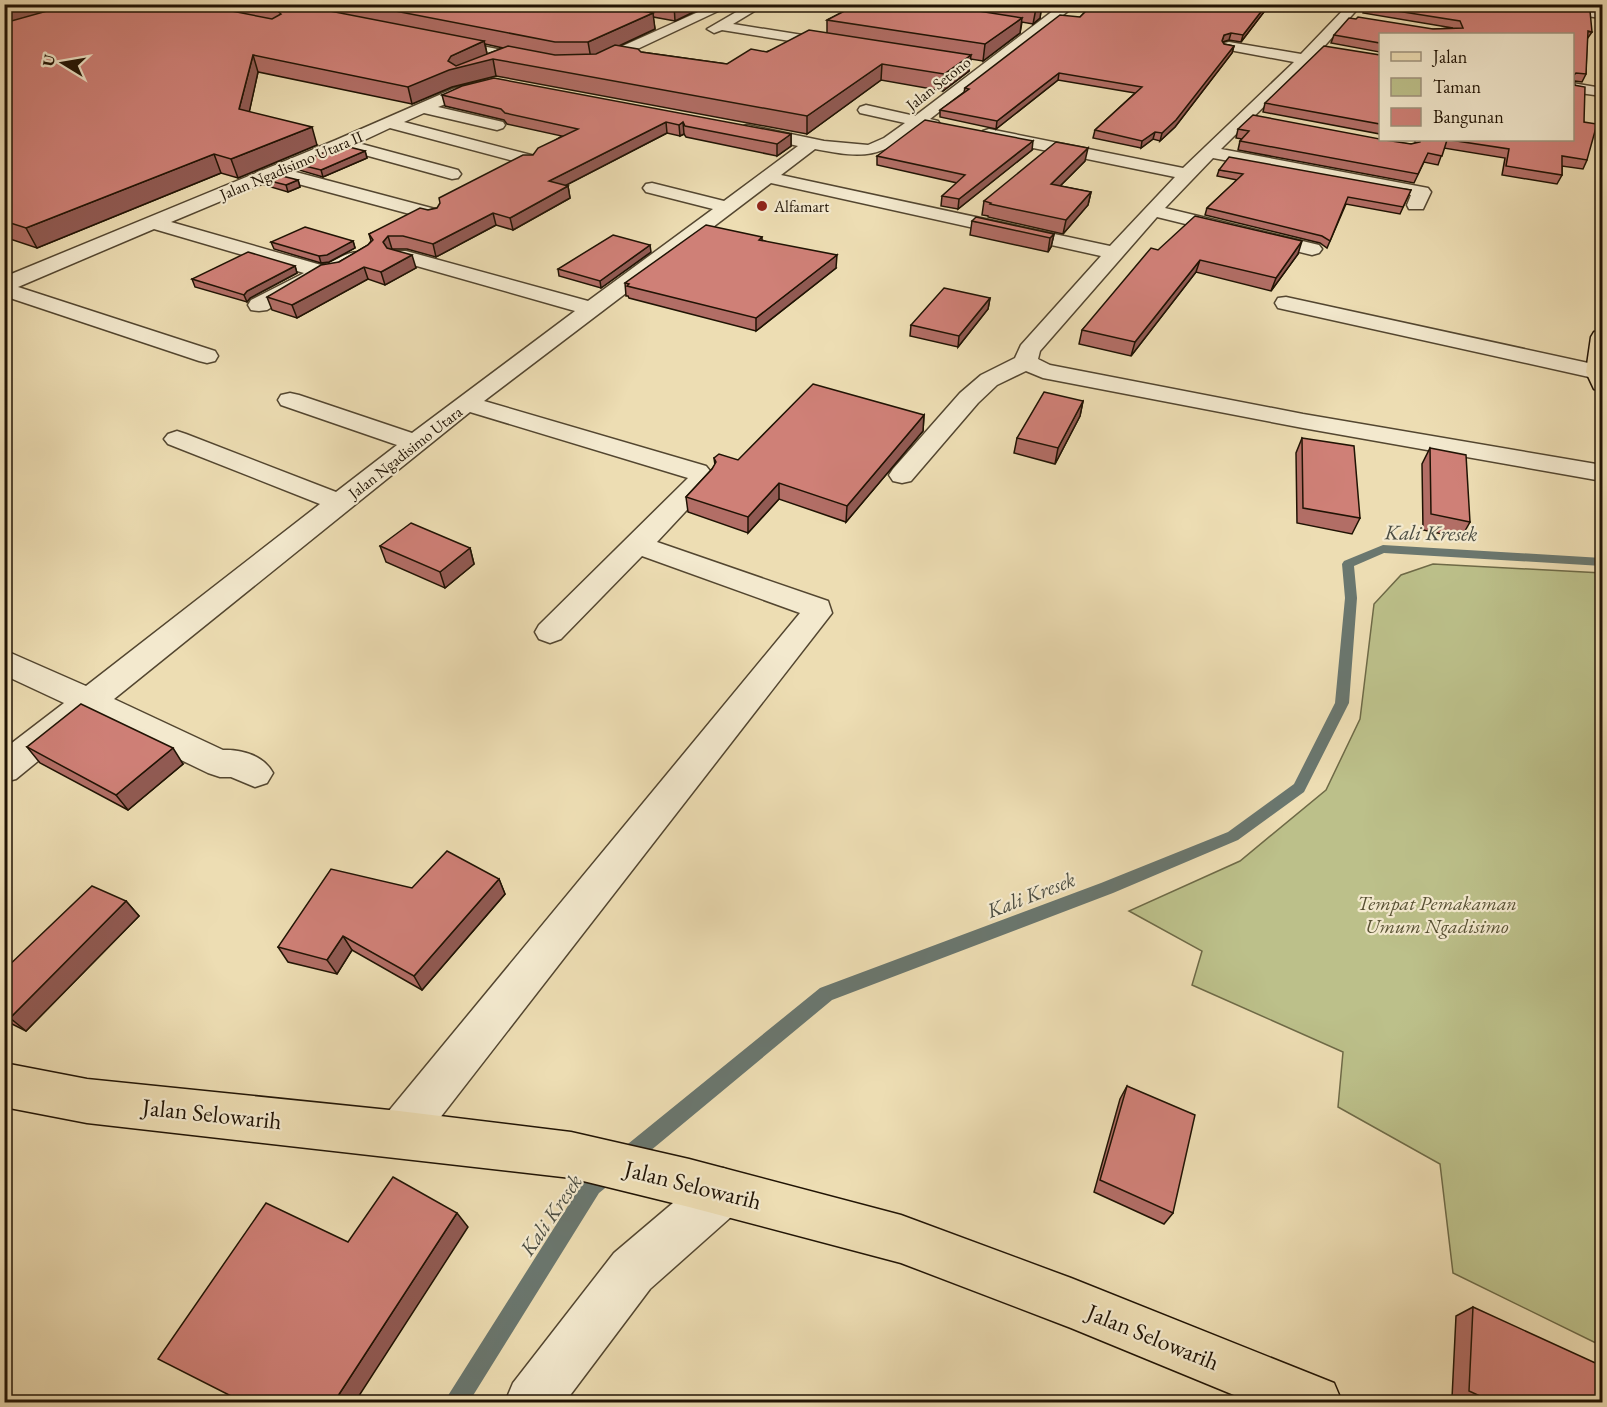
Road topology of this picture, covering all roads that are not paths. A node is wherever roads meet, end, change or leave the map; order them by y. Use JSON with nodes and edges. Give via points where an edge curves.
{"nodes":[{"id":1,"x":727,"y":4,"type":"edge"},
{"id":2,"x":760,"y":4,"type":"edge"},
{"id":3,"x":1071,"y":4,"type":"edge"},
{"id":4,"x":1519,"y":4,"type":"edge"},
{"id":5,"x":1352,"y":13,"type":"edge"},
{"id":6,"x":1602,"y":14,"type":"edge"},
{"id":7,"x":653,"y":23,"type":"dead end"},
{"id":8,"x":720,"y":26,"type":"junction"},
{"id":9,"x":676,"y":27,"type":"junction"},
{"id":10,"x":1014,"y":27,"type":"edge"},
{"id":11,"x":1037,"y":30,"type":"junction"},
{"id":12,"x":700,"y":36,"type":"dead end"},
{"id":13,"x":424,"y":38,"type":"edge"},
{"id":14,"x":1229,"y":46,"type":"edge"},
{"id":15,"x":859,"y":48,"type":"edge"},
{"id":16,"x":511,"y":56,"type":"junction"},
{"id":17,"x":1304,"y":59,"type":"junction"},
{"id":18,"x":964,"y":64,"type":"edge"},
{"id":19,"x":557,"y":65,"type":"edge"},
{"id":20,"x":573,"y":66,"type":"edge"},
{"id":21,"x":987,"y":68,"type":"junction"},
{"id":22,"x":505,"y":83,"type":"edge"},
{"id":23,"x":1574,"y":87,"type":"edge"},
{"id":24,"x":1602,"y":92,"type":"edge"},
{"id":25,"x":423,"y":108,"type":"junction"},
{"id":26,"x":866,"y":110,"type":"dead end"},
{"id":27,"x":1246,"y":116,"type":"junction"},
{"id":28,"x":1269,"y":120,"type":"edge"},
{"id":29,"x":918,"y":121,"type":"junction"},
{"id":30,"x":389,"y":123,"type":"junction"},
{"id":31,"x":497,"y":125,"type":"edge"},
{"id":32,"x":951,"y":127,"type":"edge"},
{"id":33,"x":735,"y":128,"type":"edge"},
{"id":34,"x":973,"y":132,"type":"edge"},
{"id":35,"x":813,"y":143,"type":"junction"},
{"id":36,"x":342,"y":144,"type":"junction"},
{"id":37,"x":1051,"y":146,"type":"junction"},
{"id":38,"x":1209,"y":152,"type":"junction"},
{"id":39,"x":529,"y":160,"type":"edge"},
{"id":40,"x":1033,"y":160,"type":"edge"},
{"id":41,"x":275,"y":172,"type":"junction"},
{"id":42,"x":452,"y":174,"type":"dead end"},
{"id":43,"x":1187,"y":174,"type":"junction"},
{"id":44,"x":766,"y":177,"type":"junction"},
{"id":45,"x":652,"y":188,"type":"dead end"},
{"id":46,"x":981,"y":204,"type":"dead end"},
{"id":47,"x":1416,"y":205,"type":"dead end"},
{"id":48,"x":727,"y":207,"type":"junction"},
{"id":49,"x":1153,"y":211,"type":"junction"},
{"id":50,"x":432,"y":214,"type":"edge"},
{"id":51,"x":963,"y":218,"type":"junction"},
{"id":52,"x":153,"y":223,"type":"junction"},
{"id":53,"x":67,"y":240,"type":"edge"},
{"id":54,"x":1312,"y":249,"type":"dead end"},
{"id":55,"x":364,"y":252,"type":"edge"},
{"id":56,"x":1114,"y":253,"type":"junction"},
{"id":57,"x":399,"y":255,"type":"edge"},
{"id":58,"x":326,"y":270,"type":"junction"},
{"id":59,"x":355,"y":276,"type":"edge"},
{"id":60,"x":4,"y":287,"type":"edge"},
{"id":61,"x":1286,"y":303,"type":"dead end"},
{"id":62,"x":259,"y":305,"type":"dead end"},
{"id":63,"x":591,"y":309,"type":"junction"},
{"id":64,"x":1602,"y":337,"type":"edge"},
{"id":65,"x":207,"y":356,"type":"dead end"},
{"id":66,"x":1026,"y":362,"type":"junction"},
{"id":67,"x":1600,"y":378,"type":"edge"},
{"id":68,"x":290,"y":400,"type":"dead end"},
{"id":69,"x":466,"y":403,"type":"junction"},
{"id":70,"x":177,"y":439,"type":"dead end"},
{"id":71,"x":416,"y":443,"type":"junction"},
{"id":72,"x":1602,"y":473,"type":"edge"},
{"id":73,"x":902,"y":475,"type":"dead end"},
{"id":74,"x":341,"y":503,"type":"junction"},
{"id":75,"x":638,"y":545,"type":"junction"},
{"id":76,"x":550,"y":632,"type":"dead end"},
{"id":77,"x":4,"y":661,"type":"edge"},
{"id":78,"x":88,"y":703,"type":"junction"},
{"id":79,"x":4,"y":769,"type":"edge"},
{"id":80,"x":255,"y":772,"type":"dead end"},
{"id":81,"x":4,"y":1085,"type":"edge"},
{"id":82,"x":399,"y":1134,"type":"junction"},
{"id":83,"x":706,"y":1187,"type":"junction"},
{"id":84,"x":532,"y":1402,"type":"edge"},
{"id":85,"x":1315,"y":1402,"type":"edge"}],
"edges":[{"from":1,"to":9,"type":"street"},
{"from":2,"to":8,"type":"street"},
{"from":3,"to":11,"type":"street","name":"Jalan Setono"},
{"from":4,"to":6,"type":"street"},
{"from":5,"to":17,"type":"street","via":[[1323,47]]},
{"from":7,"to":9,"type":"street"},
{"from":8,"to":12,"type":"street"},
{"from":8,"to":15,"type":"street"},
{"from":9,"to":20,"type":"street","via":[[593,65]]},
{"from":10,"to":11,"type":"street"},
{"from":11,"to":21,"type":"street","name":"Jalan Setono"},
{"from":13,"to":16,"type":"street"},
{"from":14,"to":17,"type":"street"},
{"from":16,"to":19,"type":"street"},
{"from":16,"to":53,"type":"street"},
{"from":17,"to":27,"type":"street"},
{"from":18,"to":21,"type":"street"},
{"from":21,"to":29,"type":"street","name":"Jalan Setono"},
{"from":22,"to":25,"type":"street","name":"Jalan Ngadisimo Utara II","via":[[480,85]]},
{"from":23,"to":24,"type":"street"},
{"from":25,"to":30,"type":"street","name":"Jalan Ngadisimo Utara II"},
{"from":25,"to":31,"type":"street"},
{"from":26,"to":29,"type":"street"},
{"from":27,"to":28,"type":"street"},
{"from":27,"to":38,"type":"street"},
{"from":29,"to":32,"type":"street"},
{"from":29,"to":35,"type":"street","name":"Jalan Setono","via":[[890,142],[868,150]]},
{"from":30,"to":36,"type":"street","name":"Jalan Ngadisimo Utara II"},
{"from":30,"to":39,"type":"street"},
{"from":33,"to":35,"type":"street","name":"Jalan Setono"},
{"from":34,"to":37,"type":"street"},
{"from":35,"to":44,"type":"street","name":"Jalan Ngadisimo Utara"},
{"from":36,"to":41,"type":"street","name":"Jalan Ngadisimo Utara II"},
{"from":36,"to":42,"type":"street"},
{"from":37,"to":40,"type":"street"},
{"from":37,"to":43,"type":"street"},
{"from":38,"to":43,"type":"street"},
{"from":38,"to":47,"type":"street","via":[[1422,192]]},
{"from":41,"to":50,"type":"street"},
{"from":41,"to":52,"type":"street","name":"Jalan Ngadisimo Utara II"},
{"from":43,"to":49,"type":"street"},
{"from":44,"to":48,"type":"street","name":"Jalan Ngadisimo Utara"},
{"from":44,"to":51,"type":"street"},
{"from":45,"to":48,"type":"street"},
{"from":46,"to":51,"type":"street"},
{"from":48,"to":63,"type":"street","name":"Jalan Ngadisimo Utara"},
{"from":49,"to":54,"type":"street"},
{"from":49,"to":56,"type":"street"},
{"from":51,"to":56,"type":"street"},
{"from":52,"to":58,"type":"street"},
{"from":52,"to":60,"type":"street","name":"Jalan Ngadisimo Utara II"},
{"from":55,"to":58,"type":"street"},
{"from":56,"to":66,"type":"street","via":[[1029,350]]},
{"from":57,"to":63,"type":"street"},
{"from":58,"to":59,"type":"street"},
{"from":58,"to":62,"type":"street"},
{"from":60,"to":65,"type":"street"},
{"from":61,"to":67,"type":"street"},
{"from":63,"to":69,"type":"street","name":"Jalan Ngadisimo Utara"},
{"from":64,"to":67,"type":"main road"},
{"from":66,"to":72,"type":"street","via":[[1054,373],[1303,421]]},
{"from":66,"to":73,"type":"street","via":[[989,380],[969,398]]},
{"from":68,"to":71,"type":"street"},
{"from":69,"to":71,"type":"street","name":"Jalan Ngadisimo Utara"},
{"from":69,"to":75,"type":"street","via":[[697,472],[702,477],[699,483]]},
{"from":70,"to":74,"type":"street"},
{"from":71,"to":74,"type":"street","name":"Jalan Ngadisimo Utara"},
{"from":74,"to":78,"type":"street","name":"Jalan Ngadisimo Utara"},
{"from":75,"to":76,"type":"street"},
{"from":75,"to":82,"type":"street","via":[[817,608],[817,613]]},
{"from":77,"to":78,"type":"street"},
{"from":78,"to":79,"type":"street","name":"Jalan Ngadisimo Utara"},
{"from":78,"to":80,"type":"street","via":[[220,764],[235,763]]},
{"from":81,"to":82,"type":"main road","name":"Jalan Selowarih","via":[[87,1101]]},
{"from":82,"to":83,"type":"main road","name":"Jalan Selowarih","via":[[571,1155]]},
{"from":83,"to":84,"type":"street","via":[[632,1271]]},
{"from":83,"to":85,"type":"main road","name":"Jalan Selowarih","via":[[901,1239],[1071,1302]]}]}
